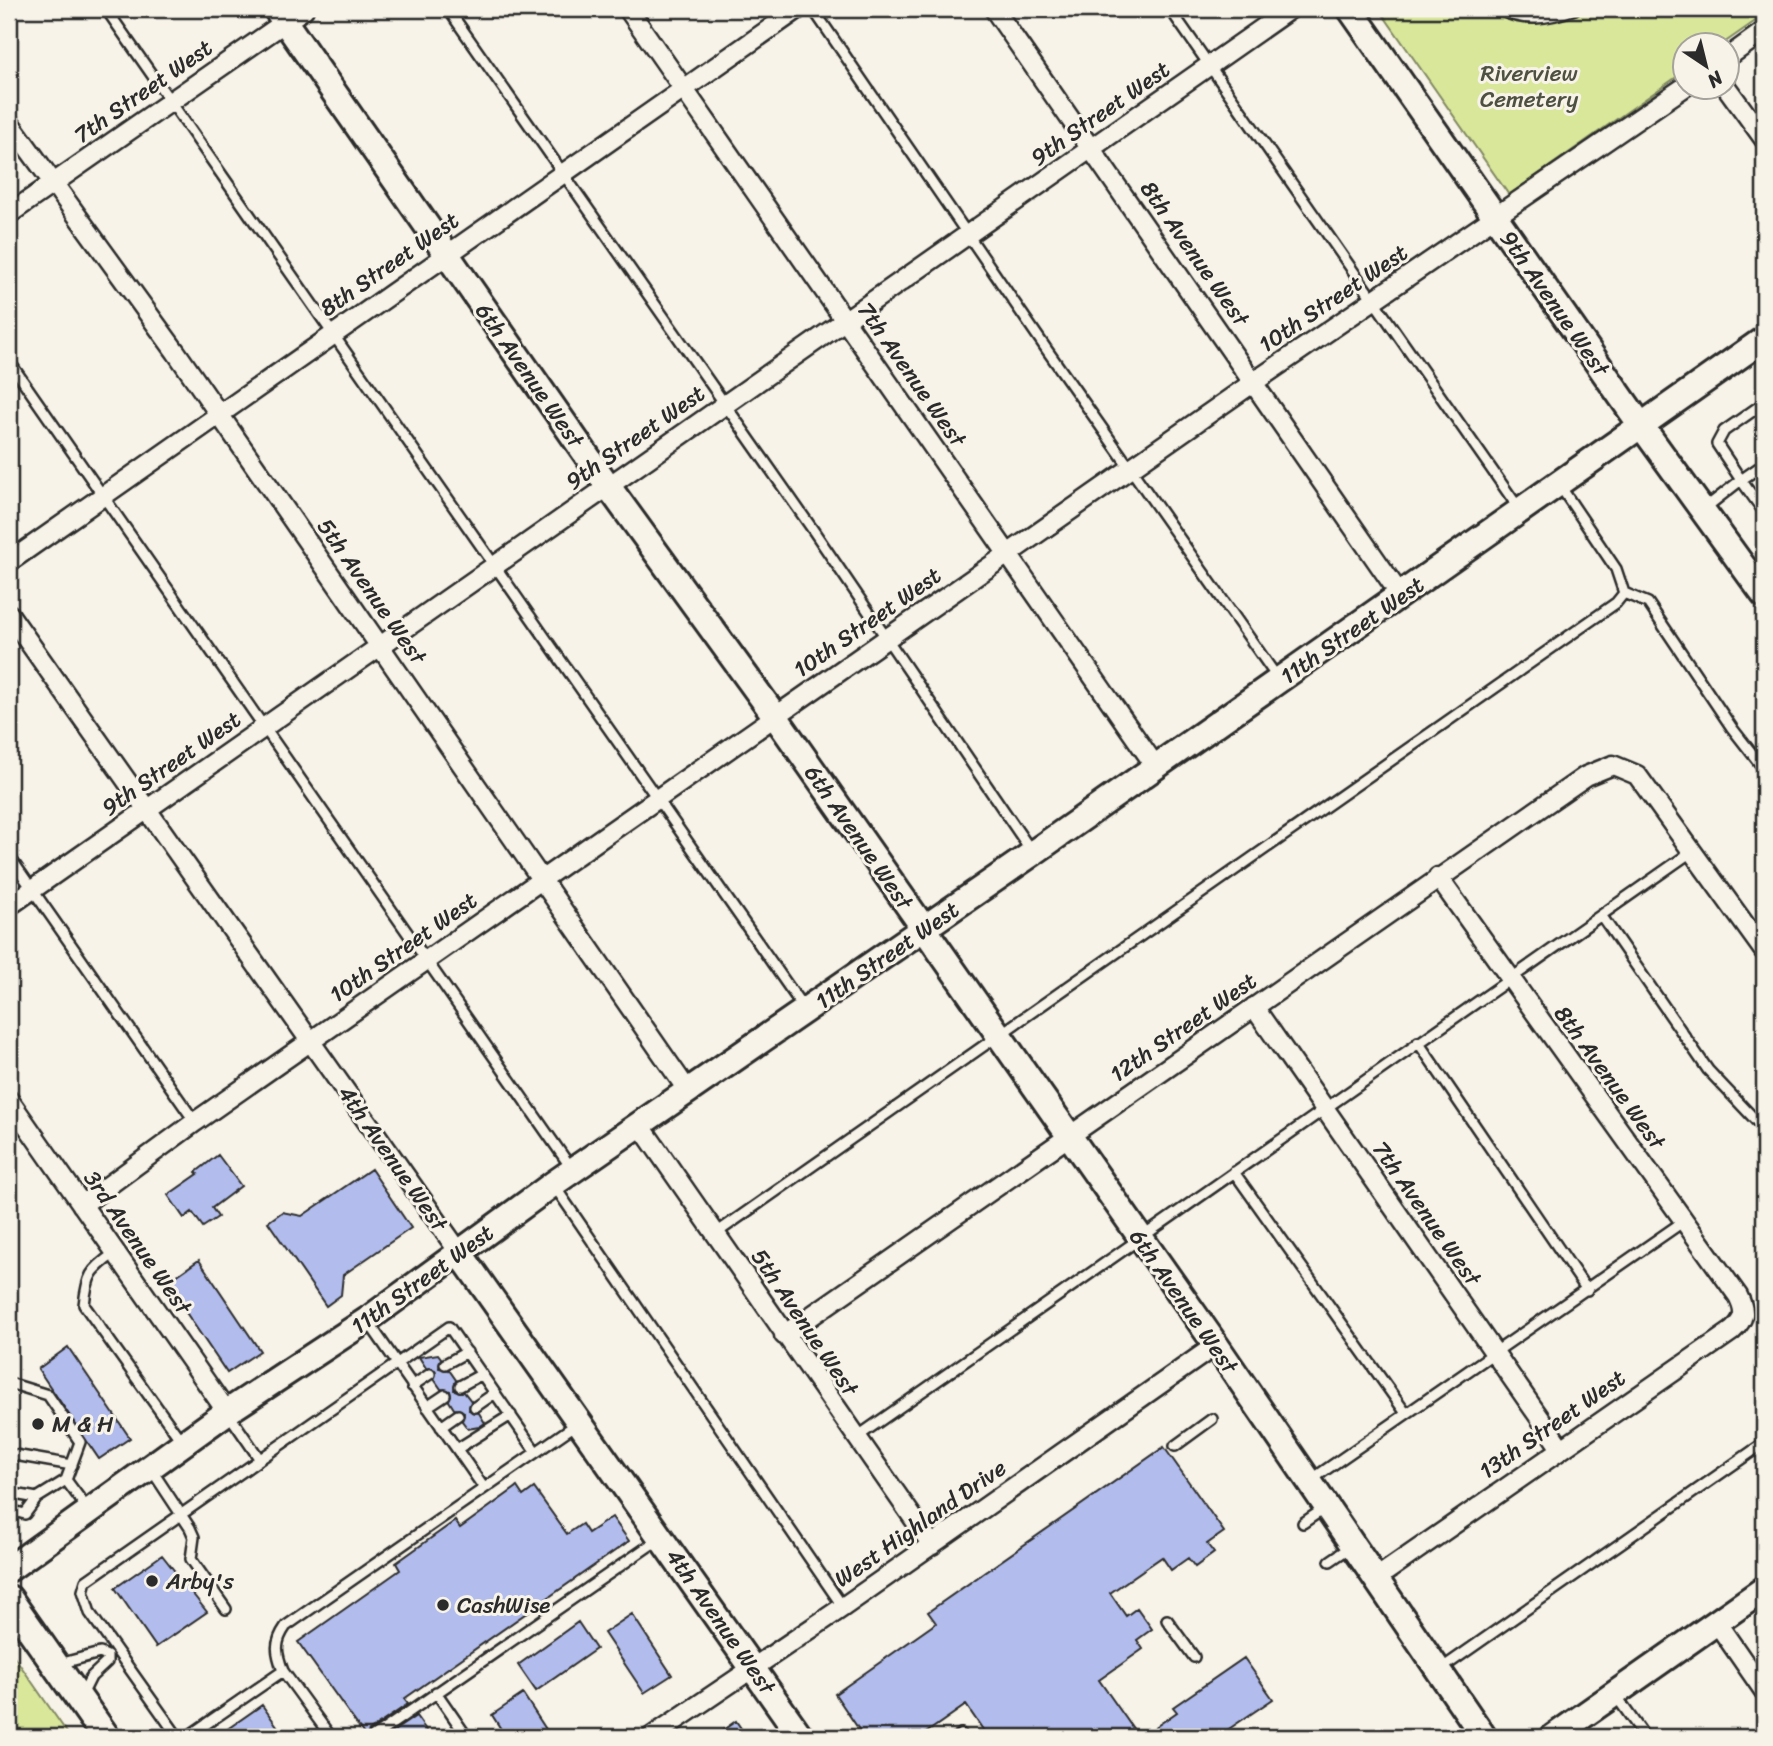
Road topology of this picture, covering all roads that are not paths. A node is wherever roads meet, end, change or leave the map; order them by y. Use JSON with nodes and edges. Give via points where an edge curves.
{"nodes":[{"id":1,"x":106,"y":9,"type":"edge"},
{"id":2,"x":448,"y":9,"type":"edge"},
{"id":3,"x":628,"y":9,"type":"edge"},
{"id":4,"x":798,"y":9,"type":"edge"},
{"id":5,"x":813,"y":9,"type":"edge"},
{"id":6,"x":995,"y":9,"type":"edge"},
{"id":7,"x":1170,"y":9,"type":"edge"},
{"id":8,"x":1290,"y":9,"type":"edge"},
{"id":9,"x":1350,"y":9,"type":"edge"},
{"id":10,"x":1499,"y":9,"type":"edge"},
{"id":11,"x":1575,"y":9,"type":"edge"},
{"id":12,"x":289,"y":13,"type":"edge"},
{"id":13,"x":1764,"y":31,"type":"edge"},
{"id":14,"x":1742,"y":46,"type":"edge"},
{"id":15,"x":1209,"y":66,"type":"junction"},
{"id":16,"x":685,"y":90,"type":"junction"},
{"id":17,"x":1672,"y":95,"type":"edge"},
{"id":18,"x":171,"y":102,"type":"junction"},
{"id":19,"x":1737,"y":102,"type":"edge"},
{"id":20,"x":9,"y":122,"type":"edge"},
{"id":21,"x":1764,"y":139,"type":"edge"},
{"id":22,"x":1092,"y":149,"type":"junction"},
{"id":23,"x":563,"y":173,"type":"junction"},
{"id":24,"x":53,"y":183,"type":"junction"},
{"id":25,"x":9,"y":214,"type":"edge"},
{"id":26,"x":1494,"y":218,"type":"junction"},
{"id":27,"x":968,"y":235,"type":"junction"},
{"id":28,"x":446,"y":254,"type":"junction"},
{"id":29,"x":1374,"y":300,"type":"junction"},
{"id":30,"x":845,"y":321,"type":"junction"},
{"id":31,"x":331,"y":335,"type":"junction"},
{"id":32,"x":1764,"y":339,"type":"edge"},
{"id":33,"x":9,"y":361,"type":"edge"},
{"id":34,"x":1254,"y":382,"type":"junction"},
{"id":35,"x":1764,"y":403,"type":"edge"},
{"id":36,"x":725,"y":404,"type":"junction"},
{"id":37,"x":219,"y":414,"type":"junction"},
{"id":38,"x":1640,"y":424,"type":"junction"},
{"id":39,"x":1764,"y":464,"type":"edge"},
{"id":40,"x":1130,"y":468,"type":"junction"},
{"id":41,"x":1741,"y":480,"type":"junction"},
{"id":42,"x":1558,"y":483,"type":"junction"},
{"id":43,"x":608,"y":486,"type":"junction"},
{"id":44,"x":103,"y":496,"type":"junction"},
{"id":45,"x":1703,"y":509,"type":"junction"},
{"id":46,"x":1520,"y":510,"type":"junction"},
{"id":47,"x":1764,"y":512,"type":"edge"},
{"id":48,"x":1007,"y":554,"type":"junction"},
{"id":49,"x":9,"y":562,"type":"edge"},
{"id":50,"x":495,"y":566,"type":"junction"},
{"id":51,"x":1624,"y":593,"type":"junction"},
{"id":52,"x":1764,"y":595,"type":"edge"},
{"id":53,"x":1401,"y":596,"type":"junction"},
{"id":54,"x":9,"y":614,"type":"edge"},
{"id":55,"x":888,"y":637,"type":"junction"},
{"id":56,"x":380,"y":646,"type":"junction"},
{"id":57,"x":1280,"y":681,"type":"junction"},
{"id":58,"x":775,"y":716,"type":"junction"},
{"id":59,"x":265,"y":728,"type":"junction"},
{"id":60,"x":1156,"y":767,"type":"junction"},
{"id":61,"x":1764,"y":769,"type":"edge"},
{"id":62,"x":658,"y":798,"type":"junction"},
{"id":63,"x":148,"y":809,"type":"junction"},
{"id":64,"x":1694,"y":850,"type":"junction"},
{"id":65,"x":1033,"y":853,"type":"junction"},
{"id":66,"x":9,"y":856,"type":"edge"},
{"id":67,"x":1438,"y":877,"type":"junction"},
{"id":68,"x":542,"y":879,"type":"junction"},
{"id":69,"x":32,"y":889,"type":"junction"},
{"id":70,"x":9,"y":906,"type":"edge"},
{"id":71,"x":1601,"y":915,"type":"junction"},
{"id":72,"x":923,"y":929,"type":"junction"},
{"id":73,"x":1764,"y":951,"type":"edge"},
{"id":74,"x":427,"y":960,"type":"junction"},
{"id":75,"x":1509,"y":979,"type":"junction"},
{"id":76,"x":1254,"y":1007,"type":"junction"},
{"id":77,"x":806,"y":1011,"type":"junction"},
{"id":78,"x":996,"y":1036,"type":"junction"},
{"id":79,"x":312,"y":1041,"type":"junction"},
{"id":80,"x":1418,"y":1042,"type":"junction"},
{"id":81,"x":688,"y":1091,"type":"junction"},
{"id":82,"x":9,"y":1100,"type":"edge"},
{"id":83,"x":1324,"y":1108,"type":"junction"},
{"id":84,"x":195,"y":1122,"type":"junction"},
{"id":85,"x":640,"y":1125,"type":"junction"},
{"id":86,"x":1764,"y":1129,"type":"edge"},
{"id":87,"x":1068,"y":1137,"type":"junction"},
{"id":88,"x":1234,"y":1172,"type":"junction"},
{"id":89,"x":563,"y":1177,"type":"junction"},
{"id":90,"x":82,"y":1205,"type":"junction"},
{"id":91,"x":1684,"y":1221,"type":"junction"},
{"id":92,"x":715,"y":1234,"type":"junction"},
{"id":93,"x":1140,"y":1238,"type":"junction"},
{"id":94,"x":459,"y":1252,"type":"junction"},
{"id":95,"x":115,"y":1253,"type":"junction"},
{"id":96,"x":1587,"y":1290,"type":"junction"},
{"id":97,"x":1742,"y":1304,"type":"joint"},
{"id":98,"x":367,"y":1320,"type":"junction"},
{"id":99,"x":784,"y":1335,"type":"junction"},
{"id":100,"x":1216,"y":1345,"type":"junction"},
{"id":101,"x":467,"y":1352,"type":"junction"},
{"id":102,"x":1495,"y":1354,"type":"junction"},
{"id":103,"x":397,"y":1363,"type":"junction"},
{"id":104,"x":445,"y":1364,"type":"dead end"},
{"id":105,"x":430,"y":1374,"type":"dead end"},
{"id":106,"x":482,"y":1374,"type":"junction"},
{"id":107,"x":9,"y":1383,"type":"edge"},
{"id":108,"x":412,"y":1386,"type":"junction"},
{"id":109,"x":460,"y":1386,"type":"dead end"},
{"id":110,"x":495,"y":1393,"type":"junction"},
{"id":111,"x":444,"y":1395,"type":"dead end"},
{"id":112,"x":427,"y":1407,"type":"junction"},
{"id":113,"x":475,"y":1407,"type":"dead end"},
{"id":114,"x":227,"y":1412,"type":"junction"},
{"id":115,"x":1405,"y":1412,"type":"junction"},
{"id":116,"x":458,"y":1415,"type":"dead end"},
{"id":117,"x":511,"y":1415,"type":"junction"},
{"id":118,"x":1212,"y":1419,"type":"dead end"},
{"id":119,"x":579,"y":1422,"type":"junction"},
{"id":120,"x":441,"y":1427,"type":"junction"},
{"id":121,"x":856,"y":1438,"type":"junction"},
{"id":122,"x":183,"y":1443,"type":"junction"},
{"id":123,"x":1764,"y":1443,"type":"edge"},
{"id":124,"x":1175,"y":1446,"type":"dead end"},
{"id":125,"x":1560,"y":1447,"type":"junction"},
{"id":126,"x":457,"y":1449,"type":"junction"},
{"id":127,"x":537,"y":1451,"type":"junction"},
{"id":128,"x":9,"y":1454,"type":"edge"},
{"id":129,"x":259,"y":1458,"type":"junction"},
{"id":130,"x":72,"y":1465,"type":"junction"},
{"id":131,"x":150,"y":1468,"type":"junction"},
{"id":132,"x":66,"y":1480,"type":"junction"},
{"id":133,"x":1309,"y":1481,"type":"junction"},
{"id":134,"x":485,"y":1488,"type":"junction"},
{"id":135,"x":9,"y":1493,"type":"edge"},
{"id":136,"x":37,"y":1498,"type":"junction"},
{"id":137,"x":1326,"y":1507,"type":"junction"},
{"id":138,"x":9,"y":1510,"type":"edge"},
{"id":139,"x":89,"y":1511,"type":"junction"},
{"id":140,"x":181,"y":1513,"type":"junction"},
{"id":141,"x":1303,"y":1522,"type":"dead end"},
{"id":142,"x":662,"y":1537,"type":"junction"},
{"id":143,"x":932,"y":1545,"type":"junction"},
{"id":144,"x":1353,"y":1545,"type":"junction"},
{"id":145,"x":1330,"y":1561,"type":"dead end"},
{"id":146,"x":9,"y":1569,"type":"edge"},
{"id":147,"x":1375,"y":1578,"type":"junction"},
{"id":148,"x":1764,"y":1589,"type":"edge"},
{"id":149,"x":9,"y":1599,"type":"edge"},
{"id":150,"x":843,"y":1607,"type":"junction"},
{"id":151,"x":226,"y":1609,"type":"dead end"},
{"id":152,"x":1167,"y":1620,"type":"dead end"},
{"id":153,"x":1717,"y":1623,"type":"junction"},
{"id":154,"x":117,"y":1649,"type":"junction"},
{"id":155,"x":107,"y":1656,"type":"junction"},
{"id":156,"x":1194,"y":1657,"type":"dead end"},
{"id":157,"x":54,"y":1663,"type":"junction"},
{"id":158,"x":754,"y":1668,"type":"junction"},
{"id":159,"x":1439,"y":1670,"type":"junction"},
{"id":160,"x":283,"y":1671,"type":"junction"},
{"id":161,"x":1764,"y":1691,"type":"edge"},
{"id":162,"x":436,"y":1692,"type":"junction"},
{"id":163,"x":1615,"y":1695,"type":"junction"},
{"id":164,"x":82,"y":1703,"type":"junction"},
{"id":165,"x":106,"y":1737,"type":"edge"},
{"id":166,"x":178,"y":1737,"type":"edge"},
{"id":167,"x":187,"y":1737,"type":"edge"},
{"id":168,"x":331,"y":1737,"type":"edge"},
{"id":169,"x":373,"y":1737,"type":"edge"},
{"id":170,"x":467,"y":1737,"type":"edge"},
{"id":171,"x":651,"y":1737,"type":"edge"},
{"id":172,"x":801,"y":1737,"type":"edge"},
{"id":173,"x":1484,"y":1737,"type":"edge"},
{"id":174,"x":1553,"y":1737,"type":"edge"},
{"id":175,"x":1645,"y":1737,"type":"edge"}],
"edges":[{"from":1,"to":18,"type":"lane"},
{"from":2,"to":23,"type":"lane"},
{"from":3,"to":16,"type":"street","name":"7th Avenue West"},
{"from":4,"to":16,"type":"street","name":"8th Street West"},
{"from":5,"to":27,"type":"lane"},
{"from":6,"to":22,"type":"street","name":"8th Avenue West"},
{"from":7,"to":15,"type":"lane"},
{"from":8,"to":15,"type":"street","name":"9th Street West"},
{"from":9,"to":26,"type":"street","name":"9th Avenue West"},
{"from":10,"to":11,"type":"lane","via":[[1514,17],[1550,18]]},
{"from":12,"to":18,"type":"street","name":"7th Street West"},
{"from":12,"to":28,"type":"street","name":"6th Avenue West"},
{"from":13,"to":14,"type":"street"},
{"from":15,"to":22,"type":"street","name":"9th Street West"},
{"from":15,"to":29,"type":"lane"},
{"from":16,"to":23,"type":"street","name":"8th Street West"},
{"from":16,"to":30,"type":"street","name":"7th Avenue West"},
{"from":17,"to":26,"type":"street","name":"10th Street West"},
{"from":18,"to":24,"type":"street","name":"7th Street West"},
{"from":18,"to":31,"type":"lane"},
{"from":19,"to":21,"type":"street"},
{"from":20,"to":24,"type":"street","name":"5th Avenue West"},
{"from":22,"to":27,"type":"street","name":"9th Street West"},
{"from":22,"to":34,"type":"street","name":"8th Avenue West"},
{"from":23,"to":28,"type":"street","name":"8th Street West"},
{"from":23,"to":36,"type":"lane"},
{"from":24,"to":25,"type":"street","name":"7th Street West"},
{"from":24,"to":37,"type":"street","name":"5th Avenue West"},
{"from":26,"to":29,"type":"street","name":"10th Street West"},
{"from":26,"to":38,"type":"street","name":"9th Avenue West"},
{"from":27,"to":30,"type":"street","name":"9th Street West"},
{"from":27,"to":40,"type":"lane"},
{"from":28,"to":31,"type":"street","name":"8th Street West"},
{"from":28,"to":43,"type":"street","name":"6th Avenue West"},
{"from":29,"to":34,"type":"street","name":"10th Street West"},
{"from":29,"to":46,"type":"lane"},
{"from":30,"to":36,"type":"street","name":"9th Street West"},
{"from":30,"to":48,"type":"street","name":"7th Avenue West"},
{"from":31,"to":37,"type":"street","name":"8th Street West"},
{"from":31,"to":50,"type":"lane"},
{"from":32,"to":38,"type":"street","name":"11th Street West"},
{"from":33,"to":44,"type":"lane"},
{"from":34,"to":40,"type":"street","name":"10th Street West"},
{"from":34,"to":53,"type":"street","name":"8th Avenue West"},
{"from":35,"to":41,"type":"lane","via":[[1724,431],[1717,444]]},
{"from":36,"to":43,"type":"street","name":"9th Street West"},
{"from":36,"to":55,"type":"lane"},
{"from":37,"to":44,"type":"street","name":"8th Street West"},
{"from":37,"to":56,"type":"street","name":"5th Avenue West"},
{"from":38,"to":42,"type":"street","name":"11th Street West"},
{"from":38,"to":45,"type":"street","name":"9th Avenue West"},
{"from":39,"to":41,"type":"lane"},
{"from":40,"to":48,"type":"street","name":"10th Street West"},
{"from":40,"to":57,"type":"lane"},
{"from":41,"to":45,"type":"lane"},
{"from":41,"to":47,"type":"lane"},
{"from":42,"to":46,"type":"street","name":"11th Street West"},
{"from":42,"to":51,"type":"lane","via":[[1616,569]]},
{"from":43,"to":50,"type":"street","name":"9th Street West"},
{"from":43,"to":58,"type":"street","name":"6th Avenue West"},
{"from":44,"to":49,"type":"street","name":"8th Street West"},
{"from":44,"to":59,"type":"lane"},
{"from":45,"to":52,"type":"street","name":"9th Avenue West"},
{"from":46,"to":53,"type":"street","name":"11th Street West"},
{"from":48,"to":55,"type":"street","name":"10th Street West"},
{"from":48,"to":60,"type":"street","name":"7th Avenue West"},
{"from":50,"to":56,"type":"street","name":"9th Street West"},
{"from":50,"to":62,"type":"lane"},
{"from":51,"to":61,"type":"lane","via":[[1648,603]]},
{"from":51,"to":78,"type":"lane","via":[[1616,603]]},
{"from":53,"to":57,"type":"street","name":"11th Street West"},
{"from":54,"to":63,"type":"street","name":"4th Avenue West"},
{"from":55,"to":58,"type":"street","name":"10th Street West"},
{"from":55,"to":65,"type":"lane"},
{"from":56,"to":59,"type":"street","name":"9th Street West"},
{"from":56,"to":68,"type":"street","name":"5th Avenue West"},
{"from":57,"to":60,"type":"street","name":"11th Street West"},
{"from":58,"to":62,"type":"street","name":"10th Street West"},
{"from":58,"to":72,"type":"street","name":"6th Avenue West"},
{"from":59,"to":63,"type":"street","name":"9th Street West"},
{"from":59,"to":74,"type":"lane"},
{"from":60,"to":65,"type":"street","name":"11th Street West"},
{"from":62,"to":68,"type":"street","name":"10th Street West"},
{"from":62,"to":77,"type":"lane"},
{"from":63,"to":69,"type":"street","name":"9th Street West"},
{"from":63,"to":79,"type":"street","name":"4th Avenue West"},
{"from":64,"to":67,"type":"street","name":"12th Street West","via":[[1637,775],[1614,765],[1586,776]]},
{"from":64,"to":71,"type":"lane"},
{"from":64,"to":73,"type":"street"},
{"from":65,"to":72,"type":"street","name":"11th Street West"},
{"from":66,"to":69,"type":"lane"},
{"from":67,"to":75,"type":"street","name":"8th Avenue West"},
{"from":67,"to":76,"type":"street","name":"12th Street West"},
{"from":68,"to":74,"type":"street","name":"10th Street West"},
{"from":68,"to":81,"type":"street","name":"5th Avenue West"},
{"from":69,"to":70,"type":"street","name":"9th Street West"},
{"from":69,"to":84,"type":"lane"},
{"from":71,"to":75,"type":"lane"},
{"from":71,"to":86,"type":"lane","via":[[1708,1070]]},
{"from":72,"to":77,"type":"street","name":"11th Street West"},
{"from":72,"to":78,"type":"street","name":"6th Avenue West"},
{"from":74,"to":79,"type":"street","name":"10th Street West"},
{"from":74,"to":89,"type":"lane"},
{"from":75,"to":80,"type":"lane"},
{"from":75,"to":91,"type":"street","name":"8th Avenue West"},
{"from":76,"to":83,"type":"street","name":"7th Avenue West"},
{"from":76,"to":87,"type":"street","name":"12th Street West"},
{"from":77,"to":81,"type":"street","name":"11th Street West"},
{"from":78,"to":87,"type":"street","name":"6th Avenue West"},
{"from":78,"to":92,"type":"lane"},
{"from":79,"to":84,"type":"street","name":"10th Street West"},
{"from":79,"to":94,"type":"street","name":"4th Avenue West"},
{"from":80,"to":83,"type":"lane"},
{"from":80,"to":96,"type":"lane"},
{"from":81,"to":85,"type":"street","name":"11th Street West"},
{"from":82,"to":90,"type":"street","name":"3rd Avenue West"},
{"from":83,"to":88,"type":"lane"},
{"from":83,"to":102,"type":"street","name":"7th Avenue West"},
{"from":84,"to":90,"type":"street","name":"10th Street West"},
{"from":85,"to":89,"type":"street","name":"11th Street West"},
{"from":85,"to":92,"type":"street","name":"5th Avenue West"},
{"from":87,"to":93,"type":"street","name":"6th Avenue West"},
{"from":87,"to":99,"type":"street","name":"12th Street West"},
{"from":88,"to":93,"type":"lane"},
{"from":88,"to":115,"type":"lane"},
{"from":89,"to":94,"type":"street","name":"11th Street West"},
{"from":89,"to":150,"type":"lane"},
{"from":90,"to":95,"type":"street","name":"3rd Avenue West"},
{"from":91,"to":96,"type":"lane"},
{"from":91,"to":97,"type":"street","name":"8th Avenue West"},
{"from":92,"to":99,"type":"street","name":"5th Avenue West"},
{"from":93,"to":100,"type":"street","name":"6th Avenue West"},
{"from":93,"to":121,"type":"lane"},
{"from":94,"to":98,"type":"street","name":"11th Street West"},
{"from":94,"to":119,"type":"street","name":"4th Avenue West"},
{"from":95,"to":114,"type":"street","name":"3rd Avenue West"},
{"from":95,"to":122,"type":"lane","via":[[86,1280],[84,1305]]},
{"from":96,"to":102,"type":"lane"},
{"from":97,"to":125,"type":"street","name":"13th Street West","via":[[1742,1322],[1732,1331]]},
{"from":98,"to":103,"type":"lane"},
{"from":98,"to":114,"type":"street","name":"11th Street West"},
{"from":99,"to":121,"type":"street","name":"5th Avenue West"},
{"from":100,"to":133,"type":"street","name":"6th Avenue West"},
{"from":100,"to":143,"type":"street","name":"West Highland Drive"},
{"from":101,"to":103,"type":"lane","via":[[449,1327]]},
{"from":101,"to":104,"type":"lane"},
{"from":101,"to":106,"type":"lane"},
{"from":102,"to":115,"type":"lane"},
{"from":102,"to":125,"type":"street","name":"7th Avenue West"},
{"from":103,"to":108,"type":"lane"},
{"from":103,"to":129,"type":"lane"},
{"from":105,"to":108,"type":"lane"},
{"from":106,"to":109,"type":"lane"},
{"from":106,"to":110,"type":"lane"},
{"from":107,"to":130,"type":"lane","via":[[48,1395],[80,1442]]},
{"from":108,"to":112,"type":"lane"},
{"from":110,"to":113,"type":"lane"},
{"from":110,"to":117,"type":"lane"},
{"from":111,"to":112,"type":"lane"},
{"from":112,"to":120,"type":"lane"},
{"from":114,"to":122,"type":"street","name":"11th Street West"},
{"from":114,"to":129,"type":"lane"},
{"from":115,"to":133,"type":"lane"},
{"from":116,"to":120,"type":"lane"},
{"from":117,"to":126,"type":"lane"},
{"from":117,"to":127,"type":"lane"},
{"from":118,"to":124,"type":"lane"},
{"from":119,"to":127,"type":"lane"},
{"from":119,"to":142,"type":"street","name":"4th Avenue West"},
{"from":120,"to":126,"type":"lane"},
{"from":121,"to":143,"type":"street","name":"5th Avenue West"},
{"from":122,"to":131,"type":"street","name":"11th Street West"},
{"from":123,"to":159,"type":"lane"},
{"from":125,"to":147,"type":"street","name":"13th Street West"},
{"from":126,"to":134,"type":"lane"},
{"from":127,"to":134,"type":"lane"},
{"from":128,"to":130,"type":"lane"},
{"from":129,"to":140,"type":"lane"},
{"from":130,"to":132,"type":"lane"},
{"from":131,"to":139,"type":"street","name":"11th Street West"},
{"from":131,"to":140,"type":"lane"},
{"from":132,"to":136,"type":"lane"},
{"from":132,"to":139,"type":"lane"},
{"from":133,"to":137,"type":"street","name":"6th Avenue West"},
{"from":134,"to":160,"type":"lane","via":[[286,1626],[276,1651]]},
{"from":135,"to":136,"type":"lane"},
{"from":136,"to":138,"type":"lane","via":[[24,1514]]},
{"from":137,"to":141,"type":"lane"},
{"from":137,"to":144,"type":"street","name":"6th Avenue West"},
{"from":139,"to":146,"type":"street","name":"11th Street West"},
{"from":140,"to":151,"type":"lane","via":[[194,1537],[191,1559]]},
{"from":140,"to":154,"type":"lane","via":[[86,1581],[83,1591],[90,1613]]},
{"from":142,"to":158,"type":"street","name":"4th Avenue West"},
{"from":142,"to":162,"type":"lane"},
{"from":143,"to":150,"type":"street","name":"West Highland Drive"},
{"from":144,"to":145,"type":"lane"},
{"from":144,"to":147,"type":"street","name":"6th Avenue West"},
{"from":147,"to":159,"type":"street","name":"6th Avenue West"},
{"from":148,"to":153,"type":"street"},
{"from":149,"to":157,"type":"main road"},
{"from":150,"to":158,"type":"street","name":"West Highland Drive"},
{"from":152,"to":156,"type":"lane"},
{"from":153,"to":161,"type":"street"},
{"from":153,"to":163,"type":"street"},
{"from":154,"to":155,"type":"lane"},
{"from":154,"to":166,"type":"lane"},
{"from":155,"to":157,"type":"lane","via":[[100,1653],[63,1665]]},
{"from":155,"to":164,"type":"lane","via":[[107,1662],[83,1689]]},
{"from":157,"to":164,"type":"main road"},
{"from":158,"to":171,"type":"street","name":"West Highland Drive"},
{"from":158,"to":172,"type":"street","name":"4th Avenue West"},
{"from":159,"to":173,"type":"street","name":"6th Avenue West"},
{"from":160,"to":167,"type":"lane"},
{"from":160,"to":168,"type":"lane"},
{"from":162,"to":169,"type":"lane"},
{"from":162,"to":170,"type":"lane"},
{"from":163,"to":174,"type":"street"},
{"from":163,"to":175,"type":"lane"},
{"from":164,"to":165,"type":"main road"}]}
